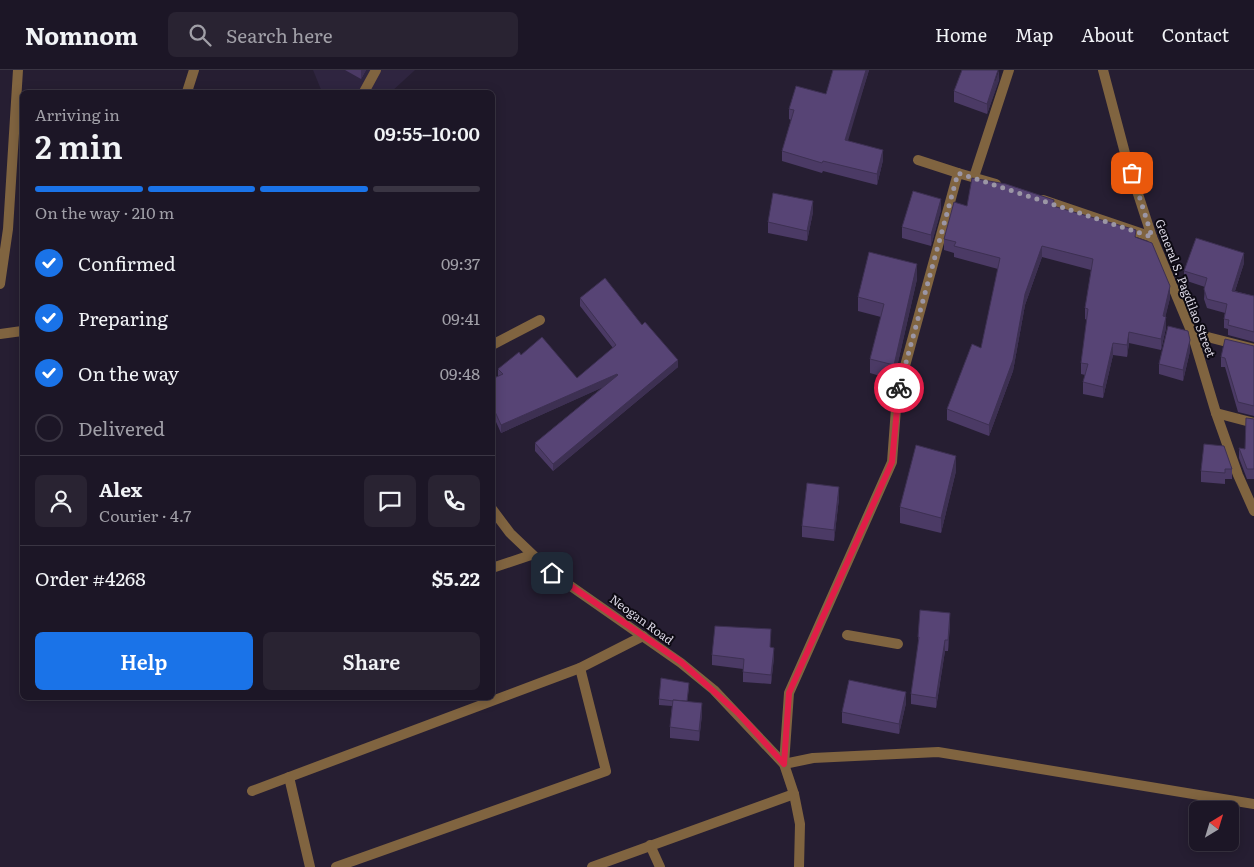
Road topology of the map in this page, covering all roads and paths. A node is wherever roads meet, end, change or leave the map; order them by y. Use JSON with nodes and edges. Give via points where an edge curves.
{"nodes":[{"id":1,"x":18,"y":70,"type":"edge"},
{"id":2,"x":194,"y":70,"type":"edge"},
{"id":3,"x":376,"y":70,"type":"edge"},
{"id":4,"x":1009,"y":70,"type":"edge"},
{"id":5,"x":1103,"y":70,"type":"edge"},
{"id":6,"x":188,"y":90,"type":"edge"},
{"id":7,"x":365,"y":90,"type":"edge"},
{"id":8,"x":918,"y":160,"type":"dead end"},
{"id":9,"x":958,"y":173,"type":"junction"},
{"id":10,"x":974,"y":177,"type":"junction"},
{"id":11,"x":1005,"y":187,"type":"edge"},
{"id":12,"x":1032,"y":196,"type":"edge"},
{"id":13,"x":1152,"y":237,"type":"junction"},
{"id":14,"x":0,"y":284,"type":"edge"},
{"id":15,"x":540,"y":320,"type":"dead end"},
{"id":16,"x":20,"y":331,"type":"edge"},
{"id":17,"x":1192,"y":333,"type":"junction"},
{"id":18,"x":0,"y":334,"type":"edge"},
{"id":19,"x":495,"y":342,"type":"edge"},
{"id":20,"x":1254,"y":349,"type":"edge"},
{"id":21,"x":1216,"y":413,"type":"junction"},
{"id":22,"x":1254,"y":423,"type":"edge"},
{"id":23,"x":1254,"y":511,"type":"edge"},
{"id":24,"x":495,"y":513,"type":"edge"},
{"id":25,"x":531,"y":554,"type":"junction"},
{"id":26,"x":495,"y":567,"type":"edge"},
{"id":27,"x":847,"y":635,"type":"dead end"},
{"id":28,"x":643,"y":636,"type":"junction"},
{"id":29,"x":898,"y":644,"type":"dead end"},
{"id":30,"x":580,"y":668,"type":"junction"},
{"id":31,"x":495,"y":700,"type":"edge"},
{"id":32,"x":495,"y":700,"type":"edge"},
{"id":33,"x":784,"y":764,"type":"junction"},
{"id":34,"x":289,"y":777,"type":"junction"},
{"id":35,"x":252,"y":791,"type":"dead end"},
{"id":36,"x":794,"y":794,"type":"junction"},
{"id":37,"x":1254,"y":804,"type":"edge"},
{"id":38,"x":650,"y":845,"type":"junction"},
{"id":39,"x":310,"y":867,"type":"edge"},
{"id":40,"x":336,"y":867,"type":"edge"},
{"id":41,"x":592,"y":867,"type":"edge"},
{"id":42,"x":660,"y":867,"type":"edge"},
{"id":43,"x":799,"y":867,"type":"edge"}],
"edges":[{"from":1,"to":14,"type":"street","via":[[8,229]]},
{"from":2,"to":6,"type":"street"},
{"from":3,"to":7,"type":"street"},
{"from":4,"to":10,"type":"street"},
{"from":5,"to":13,"type":"street","name":"General S. Pagdilao Street"},
{"from":8,"to":9,"type":"street"},
{"from":9,"to":10,"type":"street"},
{"from":9,"to":33,"type":"street","via":[[897,395],[892,462],[789,693]]},
{"from":10,"to":11,"type":"street"},
{"from":12,"to":13,"type":"street"},
{"from":13,"to":17,"type":"street","name":"General S. Pagdilao Street"},
{"from":15,"to":19,"type":"street"},
{"from":16,"to":18,"type":"street"},
{"from":17,"to":20,"type":"street"},
{"from":17,"to":21,"type":"street","name":"General S. Pagdilao Street"},
{"from":21,"to":22,"type":"street"},
{"from":21,"to":23,"type":"street","name":"General S. Pagdilao Street"},
{"from":24,"to":25,"type":"street","name":"Neogan Road"},
{"from":25,"to":26,"type":"street"},
{"from":25,"to":28,"type":"street","name":"Neogan Road","via":[[552,573]]},
{"from":27,"to":29,"type":"street"},
{"from":28,"to":30,"type":"street"},
{"from":28,"to":33,"type":"street","name":"Neogan Road","via":[[714,690]]},
{"from":30,"to":32,"type":"street"},
{"from":30,"to":40,"type":"street","via":[[606,771]]},
{"from":31,"to":34,"type":"street"},
{"from":33,"to":36,"type":"street","name":"Neogan Road"},
{"from":33,"to":37,"type":"street","via":[[813,758],[938,752]]},
{"from":34,"to":35,"type":"street"},
{"from":34,"to":39,"type":"street"},
{"from":36,"to":38,"type":"street"},
{"from":36,"to":43,"type":"street","name":"Neogan Road","via":[[800,824]]},
{"from":38,"to":41,"type":"street"},
{"from":38,"to":42,"type":"street"}]}
